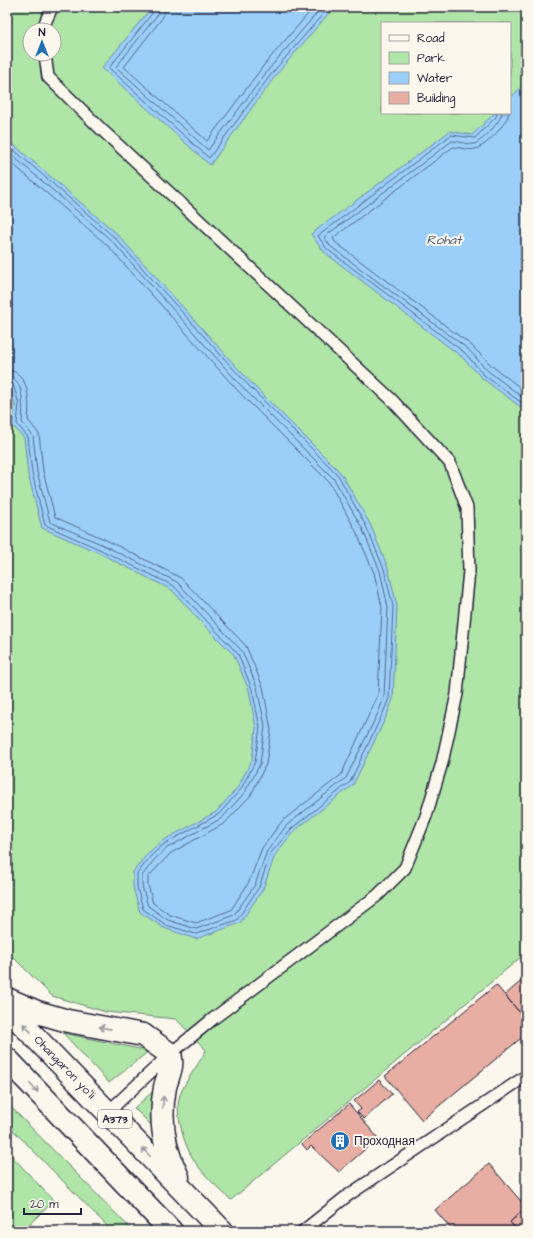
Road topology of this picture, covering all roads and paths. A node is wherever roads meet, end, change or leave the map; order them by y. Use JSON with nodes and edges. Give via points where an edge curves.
{"nodes":[{"id":1,"x":52,"y":7,"type":"edge"},
{"id":2,"x":45,"y":22,"type":"edge"},
{"id":3,"x":46,"y":62,"type":"edge"},
{"id":4,"x":7,"y":999,"type":"edge"},
{"id":5,"x":7,"y":1008,"type":"edge"},
{"id":6,"x":170,"y":1054,"type":"junction"},
{"id":7,"x":7,"y":1059,"type":"edge"},
{"id":8,"x":526,"y":1076,"type":"edge"},
{"id":9,"x":108,"y":1112,"type":"junction"},
{"id":10,"x":185,"y":1193,"type":"junction"},
{"id":11,"x":171,"y":1231,"type":"edge"},
{"id":12,"x":222,"y":1231,"type":"edge"},
{"id":13,"x":303,"y":1231,"type":"edge"}],
"edges":[{"from":1,"to":2,"type":"lane"},
{"from":3,"to":6,"type":"lane","via":[[48,77],[101,129],[391,399],[450,463],[468,508],[469,571],[457,694],[442,763],[426,816],[405,868],[378,895]]},
{"from":6,"to":4,"type":"main road","one_way":true,"via":[[143,1035],[68,1021],[37,1012]]},
{"from":9,"to":5,"type":"main road","name":"Ohangaron yoʻli","number":"A373","one_way":true},
{"from":6,"to":9,"type":"lane"},
{"from":10,"to":6,"type":"main road","one_way":true,"via":[[165,1149],[163,1135],[163,1102],[173,1063]]},
{"from":7,"to":11,"type":"main road","one_way":true},
{"from":8,"to":13,"type":"lane","via":[[347,1196]]},
{"from":10,"to":9,"type":"main road","name":"Ohangaron yoʻli","number":"A373","one_way":true},
{"from":10,"to":12,"type":"main road","name":"Ohangaron yoʻli","number":"A373"}]}
